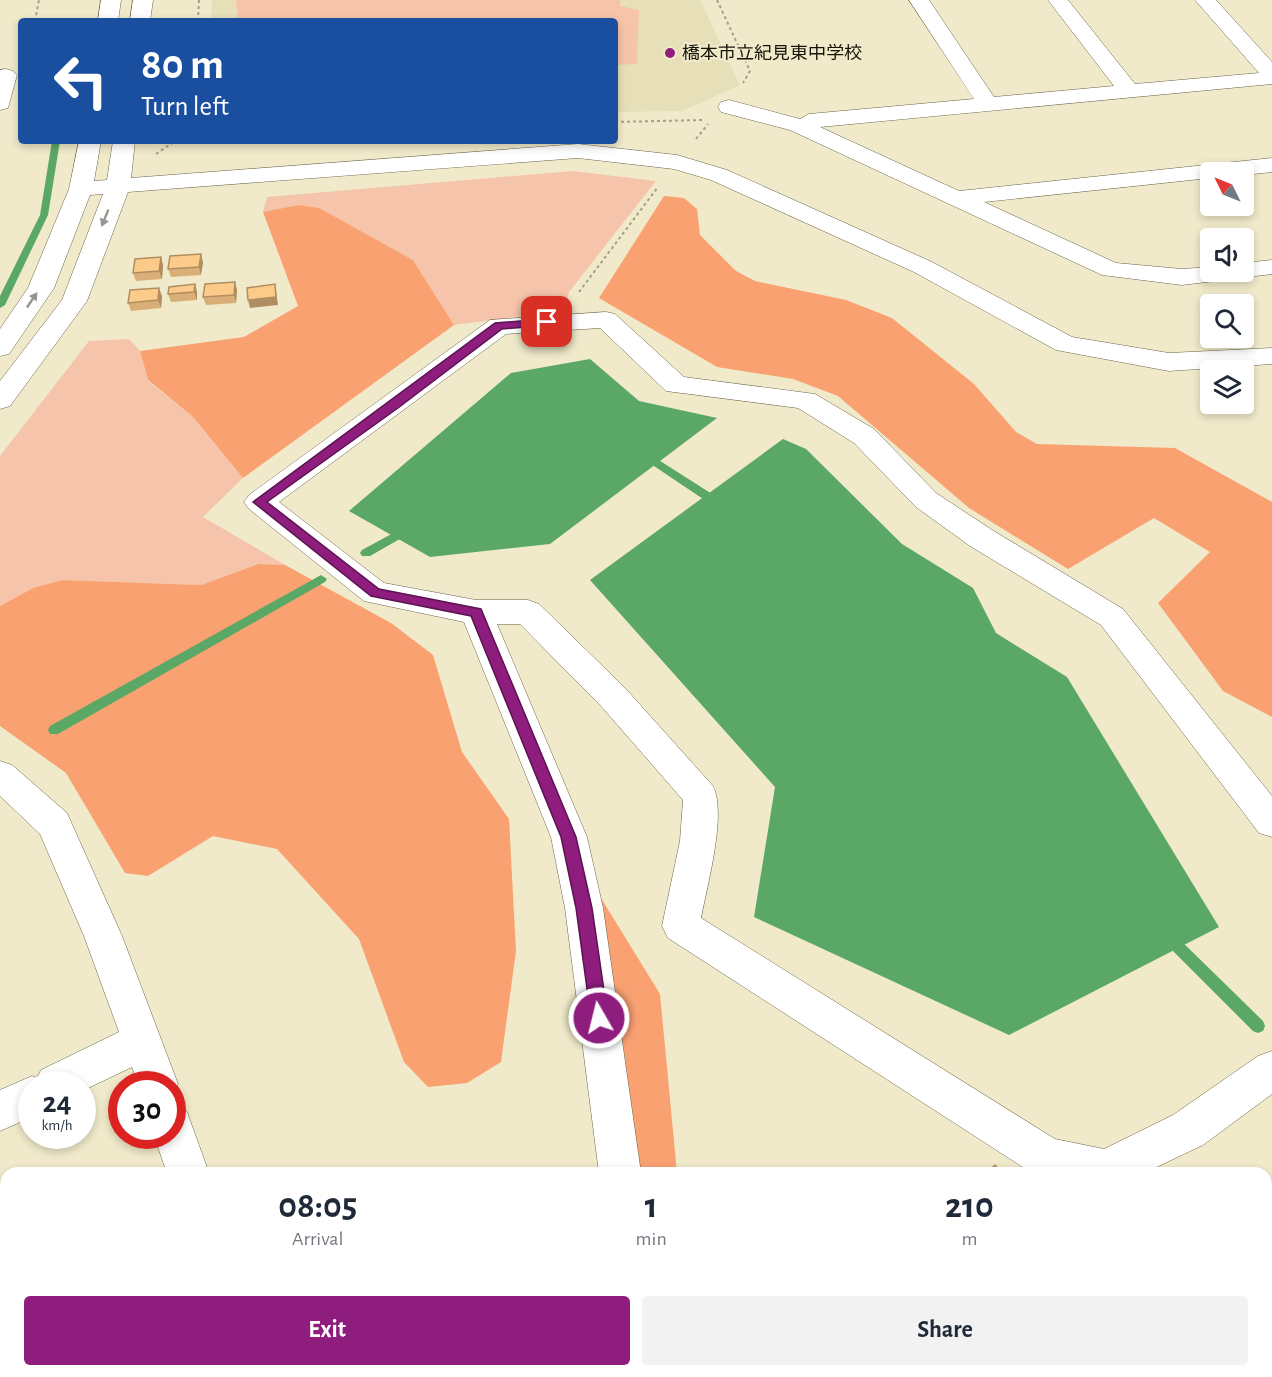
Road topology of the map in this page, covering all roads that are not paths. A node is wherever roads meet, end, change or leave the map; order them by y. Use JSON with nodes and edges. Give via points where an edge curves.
{"nodes":[{"id":1,"x":111,"y":0,"type":"edge"},
{"id":2,"x":143,"y":0,"type":"edge"},
{"id":3,"x":919,"y":0,"type":"edge"},
{"id":4,"x":1058,"y":0,"type":"edge"},
{"id":5,"x":1205,"y":0,"type":"edge"},
{"id":6,"x":108,"y":18,"type":"edge"},
{"id":7,"x":140,"y":18,"type":"edge"},
{"id":8,"x":0,"y":76,"type":"edge"},
{"id":9,"x":1272,"y":77,"type":"edge"},
{"id":10,"x":1129,"y":92,"type":"junction"},
{"id":11,"x":0,"y":103,"type":"edge"},
{"id":12,"x":988,"y":105,"type":"junction"},
{"id":13,"x":729,"y":107,"type":"road end"},
{"id":14,"x":809,"y":121,"type":"dead end"},
{"id":15,"x":89,"y":144,"type":"edge"},
{"id":16,"x":124,"y":144,"type":"edge"},
{"id":17,"x":1272,"y":165,"type":"edge"},
{"id":18,"x":118,"y":187,"type":"junction"},
{"id":19,"x":81,"y":189,"type":"junction"},
{"id":20,"x":959,"y":198,"type":"junction"},
{"id":21,"x":1272,"y":267,"type":"edge"},
{"id":22,"x":1254,"y":269,"type":"edge"},
{"id":23,"x":1200,"y":275,"type":"edge"},
{"id":24,"x":0,"y":348,"type":"edge"},
{"id":25,"x":1272,"y":356,"type":"edge"},
{"id":26,"x":0,"y":400,"type":"edge"},
{"id":27,"x":476,"y":612,"type":"junction"},
{"id":28,"x":0,"y":775,"type":"edge"},
{"id":29,"x":1272,"y":822,"type":"edge"},
{"id":30,"x":143,"y":1041,"type":"junction"},
{"id":31,"x":1272,"y":1070,"type":"edge"},
{"id":32,"x":82,"y":1071,"type":"edge"},
{"id":33,"x":153,"y":1071,"type":"edge"},
{"id":34,"x":18,"y":1103,"type":"edge"},
{"id":35,"x":0,"y":1112,"type":"edge"},
{"id":36,"x":180,"y":1149,"type":"edge"},
{"id":37,"x":1051,"y":1166,"type":"edge"},
{"id":38,"x":187,"y":1167,"type":"edge"},
{"id":39,"x":619,"y":1167,"type":"edge"},
{"id":40,"x":1110,"y":1167,"type":"edge"}],
"edges":[{"from":1,"to":6,"type":"street"},
{"from":2,"to":7,"type":"street"},
{"from":3,"to":12,"type":"street"},
{"from":4,"to":10,"type":"street"},
{"from":5,"to":9,"type":"street"},
{"from":8,"to":11,"type":"street","via":[[6,75]]},
{"from":9,"to":10,"type":"street"},
{"from":10,"to":12,"type":"street"},
{"from":12,"to":14,"type":"street"},
{"from":13,"to":20,"type":"street","via":[[798,125]]},
{"from":15,"to":19,"type":"street"},
{"from":16,"to":18,"type":"street"},
{"from":17,"to":20,"type":"street"},
{"from":18,"to":19,"type":"street"},
{"from":18,"to":25,"type":"street","via":[[578,151],[677,162],[719,175],[923,267],[1065,344],[1169,362]]},
{"from":18,"to":26,"type":"street","one_way":true,"via":[[74,301]]},
{"from":24,"to":19,"type":"street","one_way":true,"via":[[41,288]]},
{"from":20,"to":23,"type":"street","via":[[1111,270]]},
{"from":21,"to":22,"type":"street"},
{"from":27,"to":29,"type":"street","via":[[375,593],[259,502],[499,326],[606,320],[676,385],[805,400],[864,436],[926,500],[1112,617]]},
{"from":27,"to":37,"type":"street","via":[[528,612],[613,697],[701,796],[698,841],[681,926]]},
{"from":27,"to":39,"type":"street","via":[[569,837],[584,908]]},
{"from":28,"to":30,"type":"street","via":[[54,824]]},
{"from":30,"to":32,"type":"street"},
{"from":30,"to":33,"type":"street"},
{"from":31,"to":40,"type":"street","via":[[1188,1130]]},
{"from":34,"to":35,"type":"street"},
{"from":36,"to":38,"type":"street"}]}
